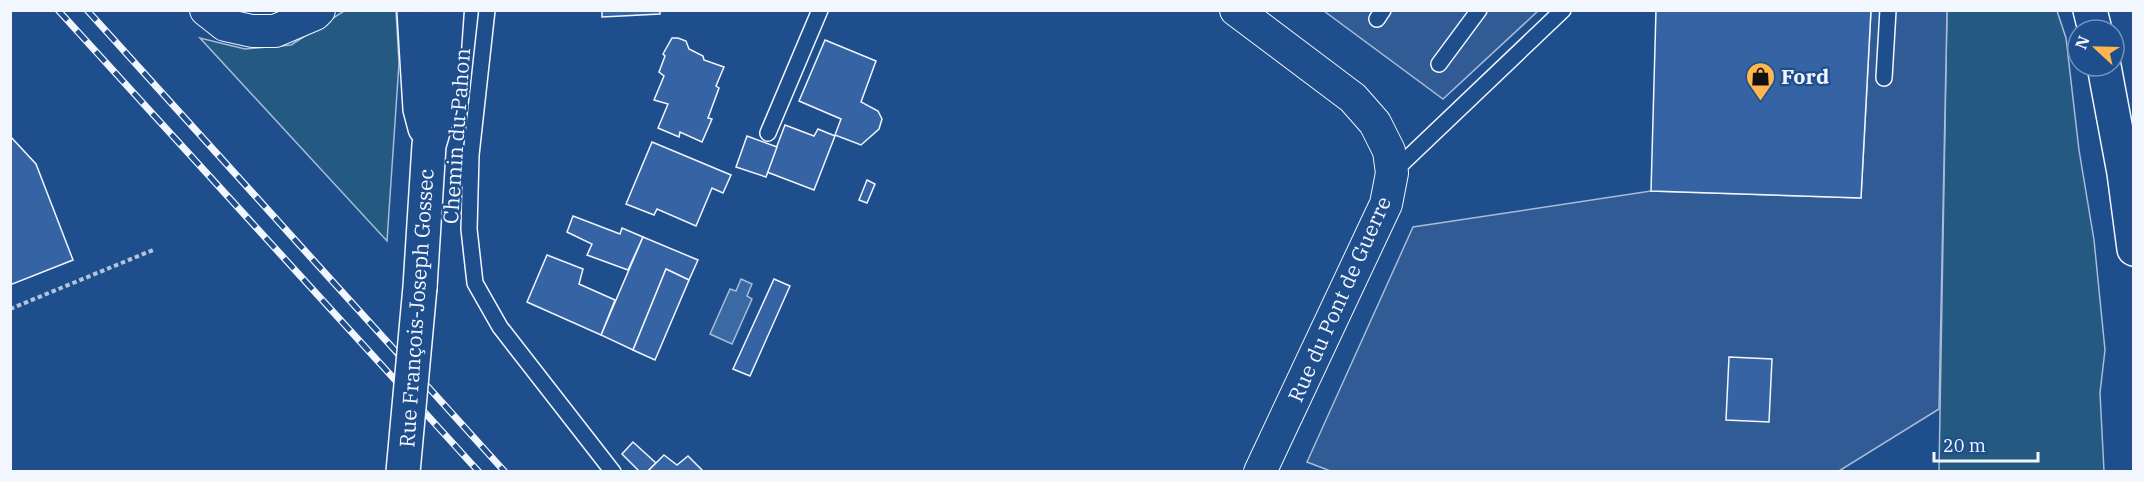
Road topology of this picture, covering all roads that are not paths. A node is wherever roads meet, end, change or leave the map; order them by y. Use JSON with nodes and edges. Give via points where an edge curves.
{"nodes":[{"id":1,"x":206,"y":10,"type":"edge"},
{"id":2,"x":319,"y":10,"type":"edge"},
{"id":3,"x":414,"y":10,"type":"edge"},
{"id":4,"x":447,"y":10,"type":"edge"},
{"id":5,"x":487,"y":10,"type":"edge"},
{"id":6,"x":820,"y":10,"type":"edge"},
{"id":7,"x":1236,"y":10,"type":"edge"},
{"id":8,"x":1479,"y":10,"type":"edge"},
{"id":9,"x":1563,"y":10,"type":"edge"},
{"id":10,"x":1888,"y":10,"type":"edge"},
{"id":11,"x":1439,"y":64,"type":"dead end"},
{"id":12,"x":1884,"y":78,"type":"dead end"},
{"id":13,"x":2106,"y":78,"type":"edge"},
{"id":14,"x":768,"y":133,"type":"dead end"},
{"id":15,"x":429,"y":145,"type":"junction"},
{"id":16,"x":1392,"y":173,"type":"junction"},
{"id":17,"x":2133,"y":249,"type":"edge"},
{"id":18,"x":403,"y":471,"type":"edge"},
{"id":19,"x":613,"y":471,"type":"edge"},
{"id":20,"x":1260,"y":471,"type":"edge"}],
"edges":[{"from":1,"to":2,"type":"street","via":[[225,25],[275,32]]},
{"from":3,"to":15,"type":"main road","name":"Rue François-Joseph Gossec","via":[[420,109]]},
{"from":4,"to":15,"type":"main road","name":"Rue François-Joseph Gossec","via":[[440,108]]},
{"from":5,"to":19,"type":"lane","name":"Chemin du Pahon","via":[[471,155],[469,229],[476,283],[500,327]]},
{"from":6,"to":14,"type":"lane"},
{"from":7,"to":16,"type":"street","name":"Rue du Pont de Guerre","via":[[1353,98],[1375,123],[1389,151]]},
{"from":8,"to":11,"type":"lane"},
{"from":9,"to":16,"type":"lane"},
{"from":10,"to":12,"type":"lane"},
{"from":13,"to":17,"type":"main road"},
{"from":15,"to":18,"type":"main road","name":"Rue François-Joseph Gossec","bridge":true},
{"from":16,"to":20,"type":"street","name":"Rue du Pont de Guerre","via":[[1386,204]]}]}
